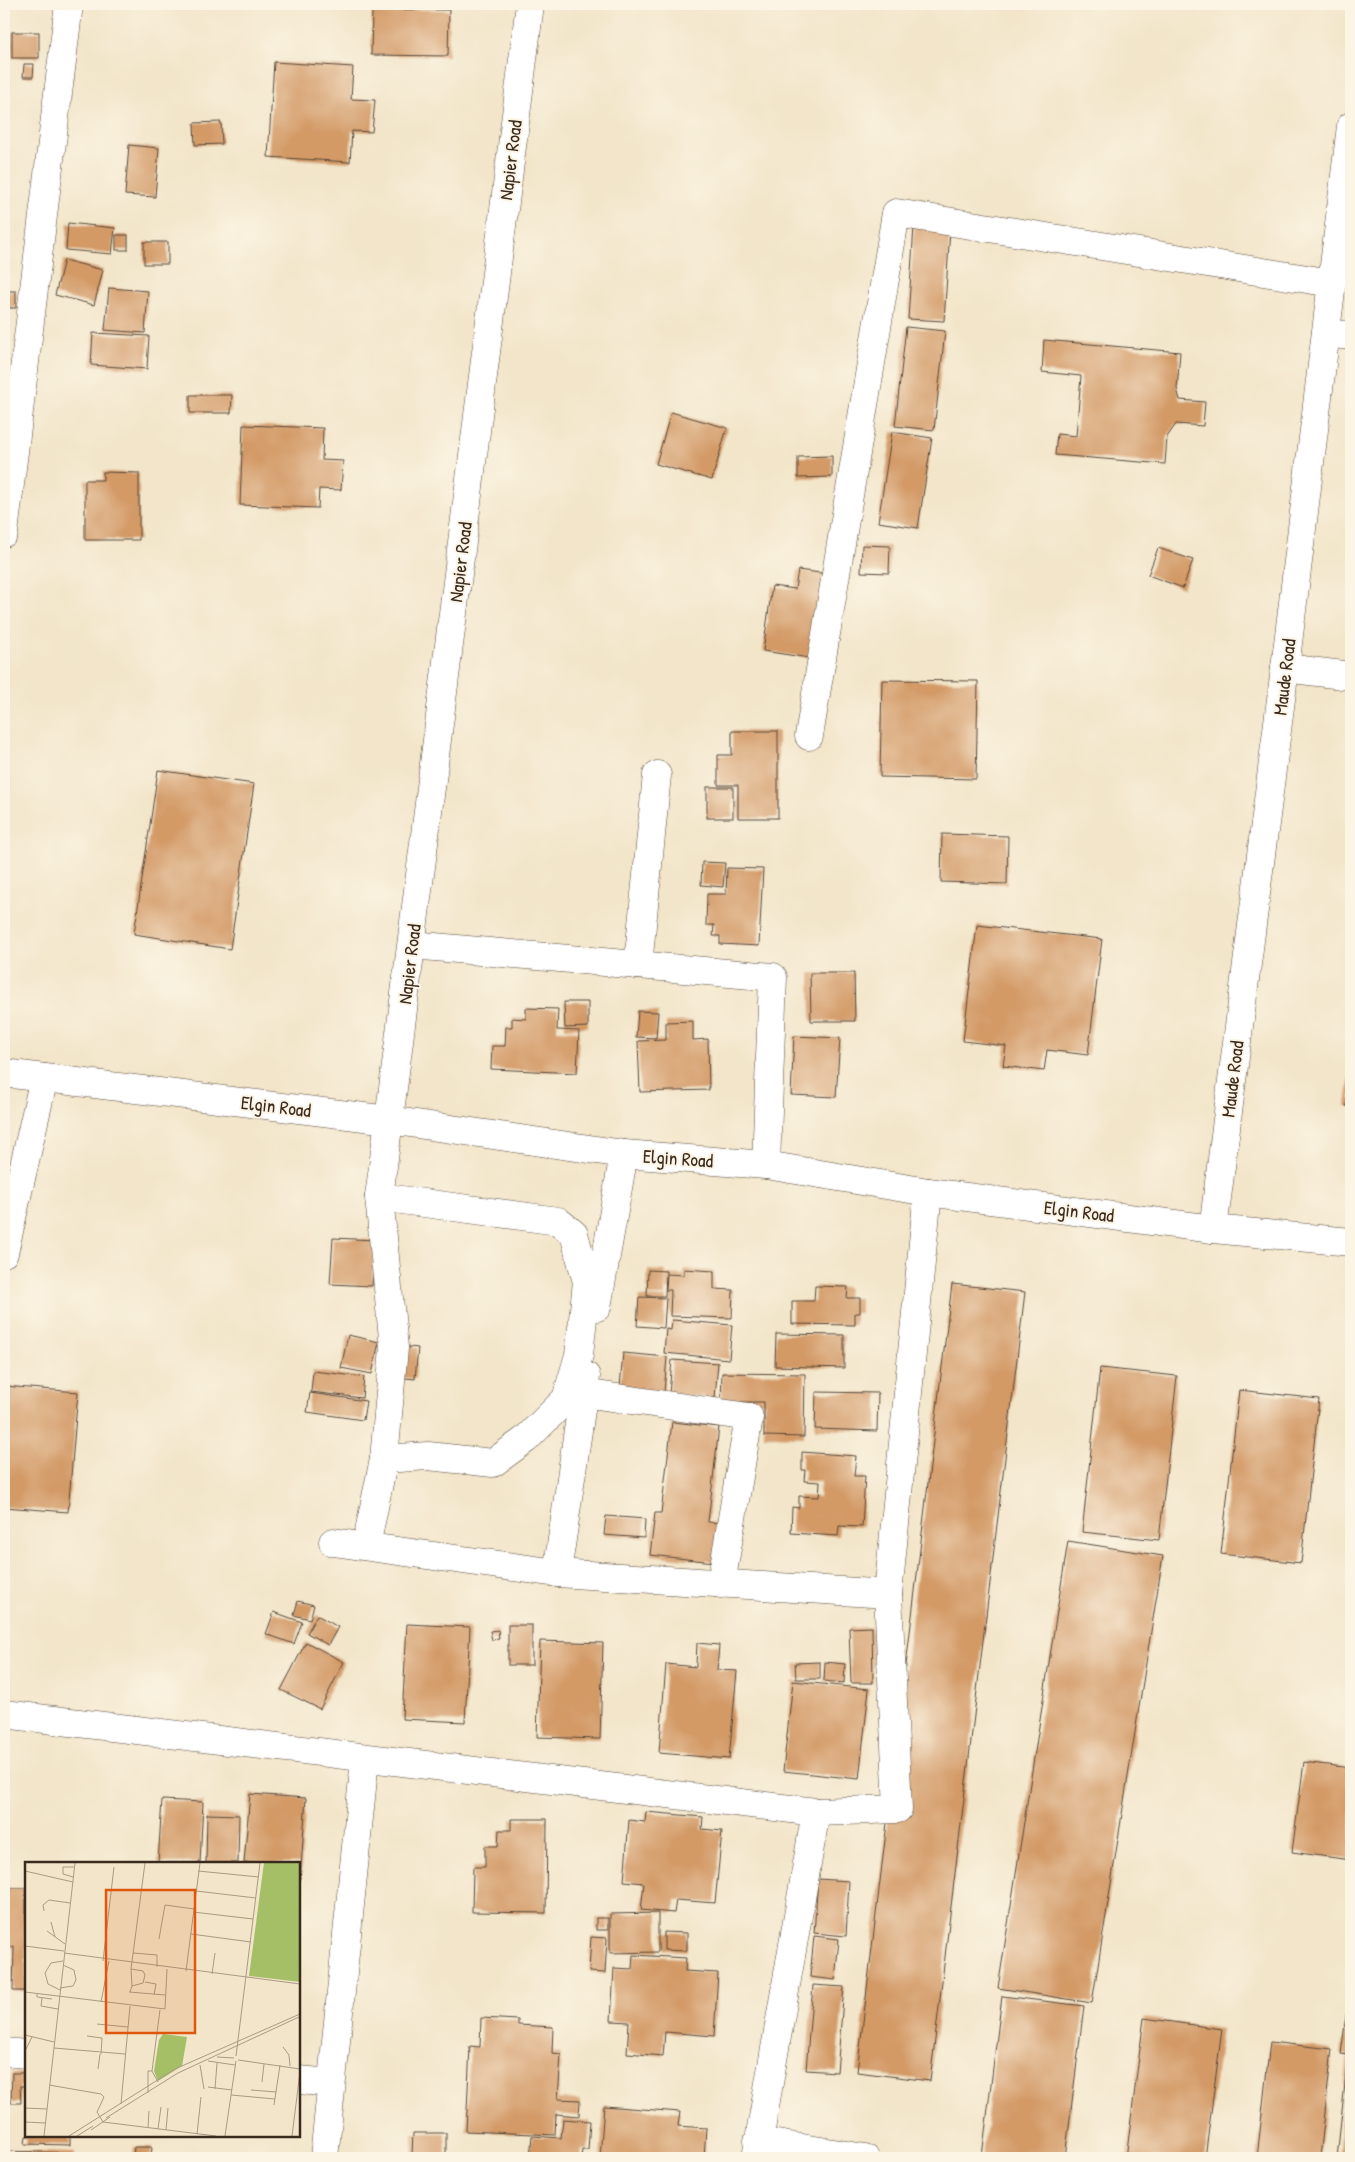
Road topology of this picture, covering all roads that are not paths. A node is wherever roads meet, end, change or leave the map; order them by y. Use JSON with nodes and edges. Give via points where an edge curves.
{"nodes":[{"id":1,"x":70,"y":4,"type":"edge"},
{"id":2,"x":530,"y":4,"type":"edge"},
{"id":3,"x":1351,"y":126,"type":"edge"},
{"id":4,"x":1332,"y":282,"type":"junction"},
{"id":5,"x":1339,"y":335,"type":"edge"},
{"id":6,"x":4,"y":533,"type":"edge"},
{"id":7,"x":1285,"y":668,"type":"junction"},
{"id":8,"x":1351,"y":676,"type":"edge"},
{"id":9,"x":809,"y":736,"type":"dead end"},
{"id":10,"x":657,"y":776,"type":"dead end"},
{"id":11,"x":412,"y":944,"type":"junction"},
{"id":12,"x":638,"y":965,"type":"junction"},
{"id":13,"x":4,"y":1073,"type":"edge"},
{"id":14,"x":44,"y":1078,"type":"junction"},
{"id":15,"x":389,"y":1120,"type":"junction"},
{"id":16,"x":624,"y":1154,"type":"junction"},
{"id":17,"x":766,"y":1165,"type":"junction"},
{"id":18,"x":928,"y":1192,"type":"junction"},
{"id":19,"x":379,"y":1197,"type":"junction"},
{"id":20,"x":1213,"y":1228,"type":"junction"},
{"id":21,"x":1351,"y":1242,"type":"edge"},
{"id":22,"x":4,"y":1252,"type":"edge"},
{"id":23,"x":583,"y":1392,"type":"junction"},
{"id":24,"x":384,"y":1459,"type":"junction"},
{"id":25,"x":333,"y":1542,"type":"dead end"},
{"id":26,"x":366,"y":1546,"type":"junction"},
{"id":27,"x":557,"y":1573,"type":"junction"},
{"id":28,"x":721,"y":1584,"type":"junction"},
{"id":29,"x":888,"y":1594,"type":"junction"},
{"id":30,"x":4,"y":1714,"type":"edge"},
{"id":31,"x":365,"y":1759,"type":"junction"},
{"id":32,"x":816,"y":1812,"type":"junction"},
{"id":33,"x":4,"y":2052,"type":"edge"},
{"id":34,"x":25,"y":2054,"type":"edge"},
{"id":35,"x":300,"y":2080,"type":"edge"},
{"id":36,"x":331,"y":2083,"type":"junction"},
{"id":37,"x":757,"y":2150,"type":"edge"},
{"id":38,"x":324,"y":2158,"type":"edge"},
{"id":39,"x":865,"y":2158,"type":"edge"}],
"edges":[{"from":1,"to":6,"type":"street"},
{"from":2,"to":11,"type":"street","name":"Napier Road"},
{"from":3,"to":4,"type":"street","name":"Maude Road"},
{"from":4,"to":5,"type":"street","name":"Maude Road"},
{"from":4,"to":9,"type":"street","via":[[896,214]]},
{"from":5,"to":7,"type":"street","name":"Maude Road"},
{"from":7,"to":8,"type":"street"},
{"from":7,"to":20,"type":"street","name":"Maude Road"},
{"from":10,"to":12,"type":"street"},
{"from":11,"to":12,"type":"street"},
{"from":11,"to":15,"type":"street","name":"Napier Road"},
{"from":12,"to":17,"type":"street","via":[[773,978]]},
{"from":13,"to":14,"type":"street","name":"Elgin Road"},
{"from":14,"to":15,"type":"street","name":"Elgin Road"},
{"from":14,"to":22,"type":"street"},
{"from":15,"to":16,"type":"street","name":"Elgin Road"},
{"from":15,"to":19,"type":"street","name":"Napier Road"},
{"from":16,"to":17,"type":"street","name":"Elgin Road"},
{"from":16,"to":23,"type":"street"},
{"from":17,"to":18,"type":"street","name":"Elgin Road"},
{"from":18,"to":20,"type":"street","name":"Elgin Road"},
{"from":18,"to":29,"type":"street"},
{"from":19,"to":24,"type":"street","name":"Napier Road","via":[[394,1348]]},
{"from":19,"to":24,"type":"street","via":[[558,1221],[574,1234],[587,1282],[579,1354],[566,1400],[526,1439],[493,1463],[428,1456]]},
{"from":20,"to":21,"type":"street","name":"Elgin Road"},
{"from":23,"to":27,"type":"street"},
{"from":23,"to":28,"type":"street","via":[[749,1417]]},
{"from":24,"to":26,"type":"street","name":"Napier Road"},
{"from":25,"to":26,"type":"street"},
{"from":26,"to":27,"type":"street"},
{"from":27,"to":28,"type":"street"},
{"from":28,"to":29,"type":"street"},
{"from":29,"to":32,"type":"street","via":[[898,1809]]},
{"from":30,"to":31,"type":"street"},
{"from":31,"to":32,"type":"street"},
{"from":31,"to":36,"type":"street"},
{"from":32,"to":37,"type":"street"},
{"from":33,"to":34,"type":"street"},
{"from":35,"to":36,"type":"street"},
{"from":36,"to":38,"type":"street"},
{"from":37,"to":39,"type":"street"}]}
